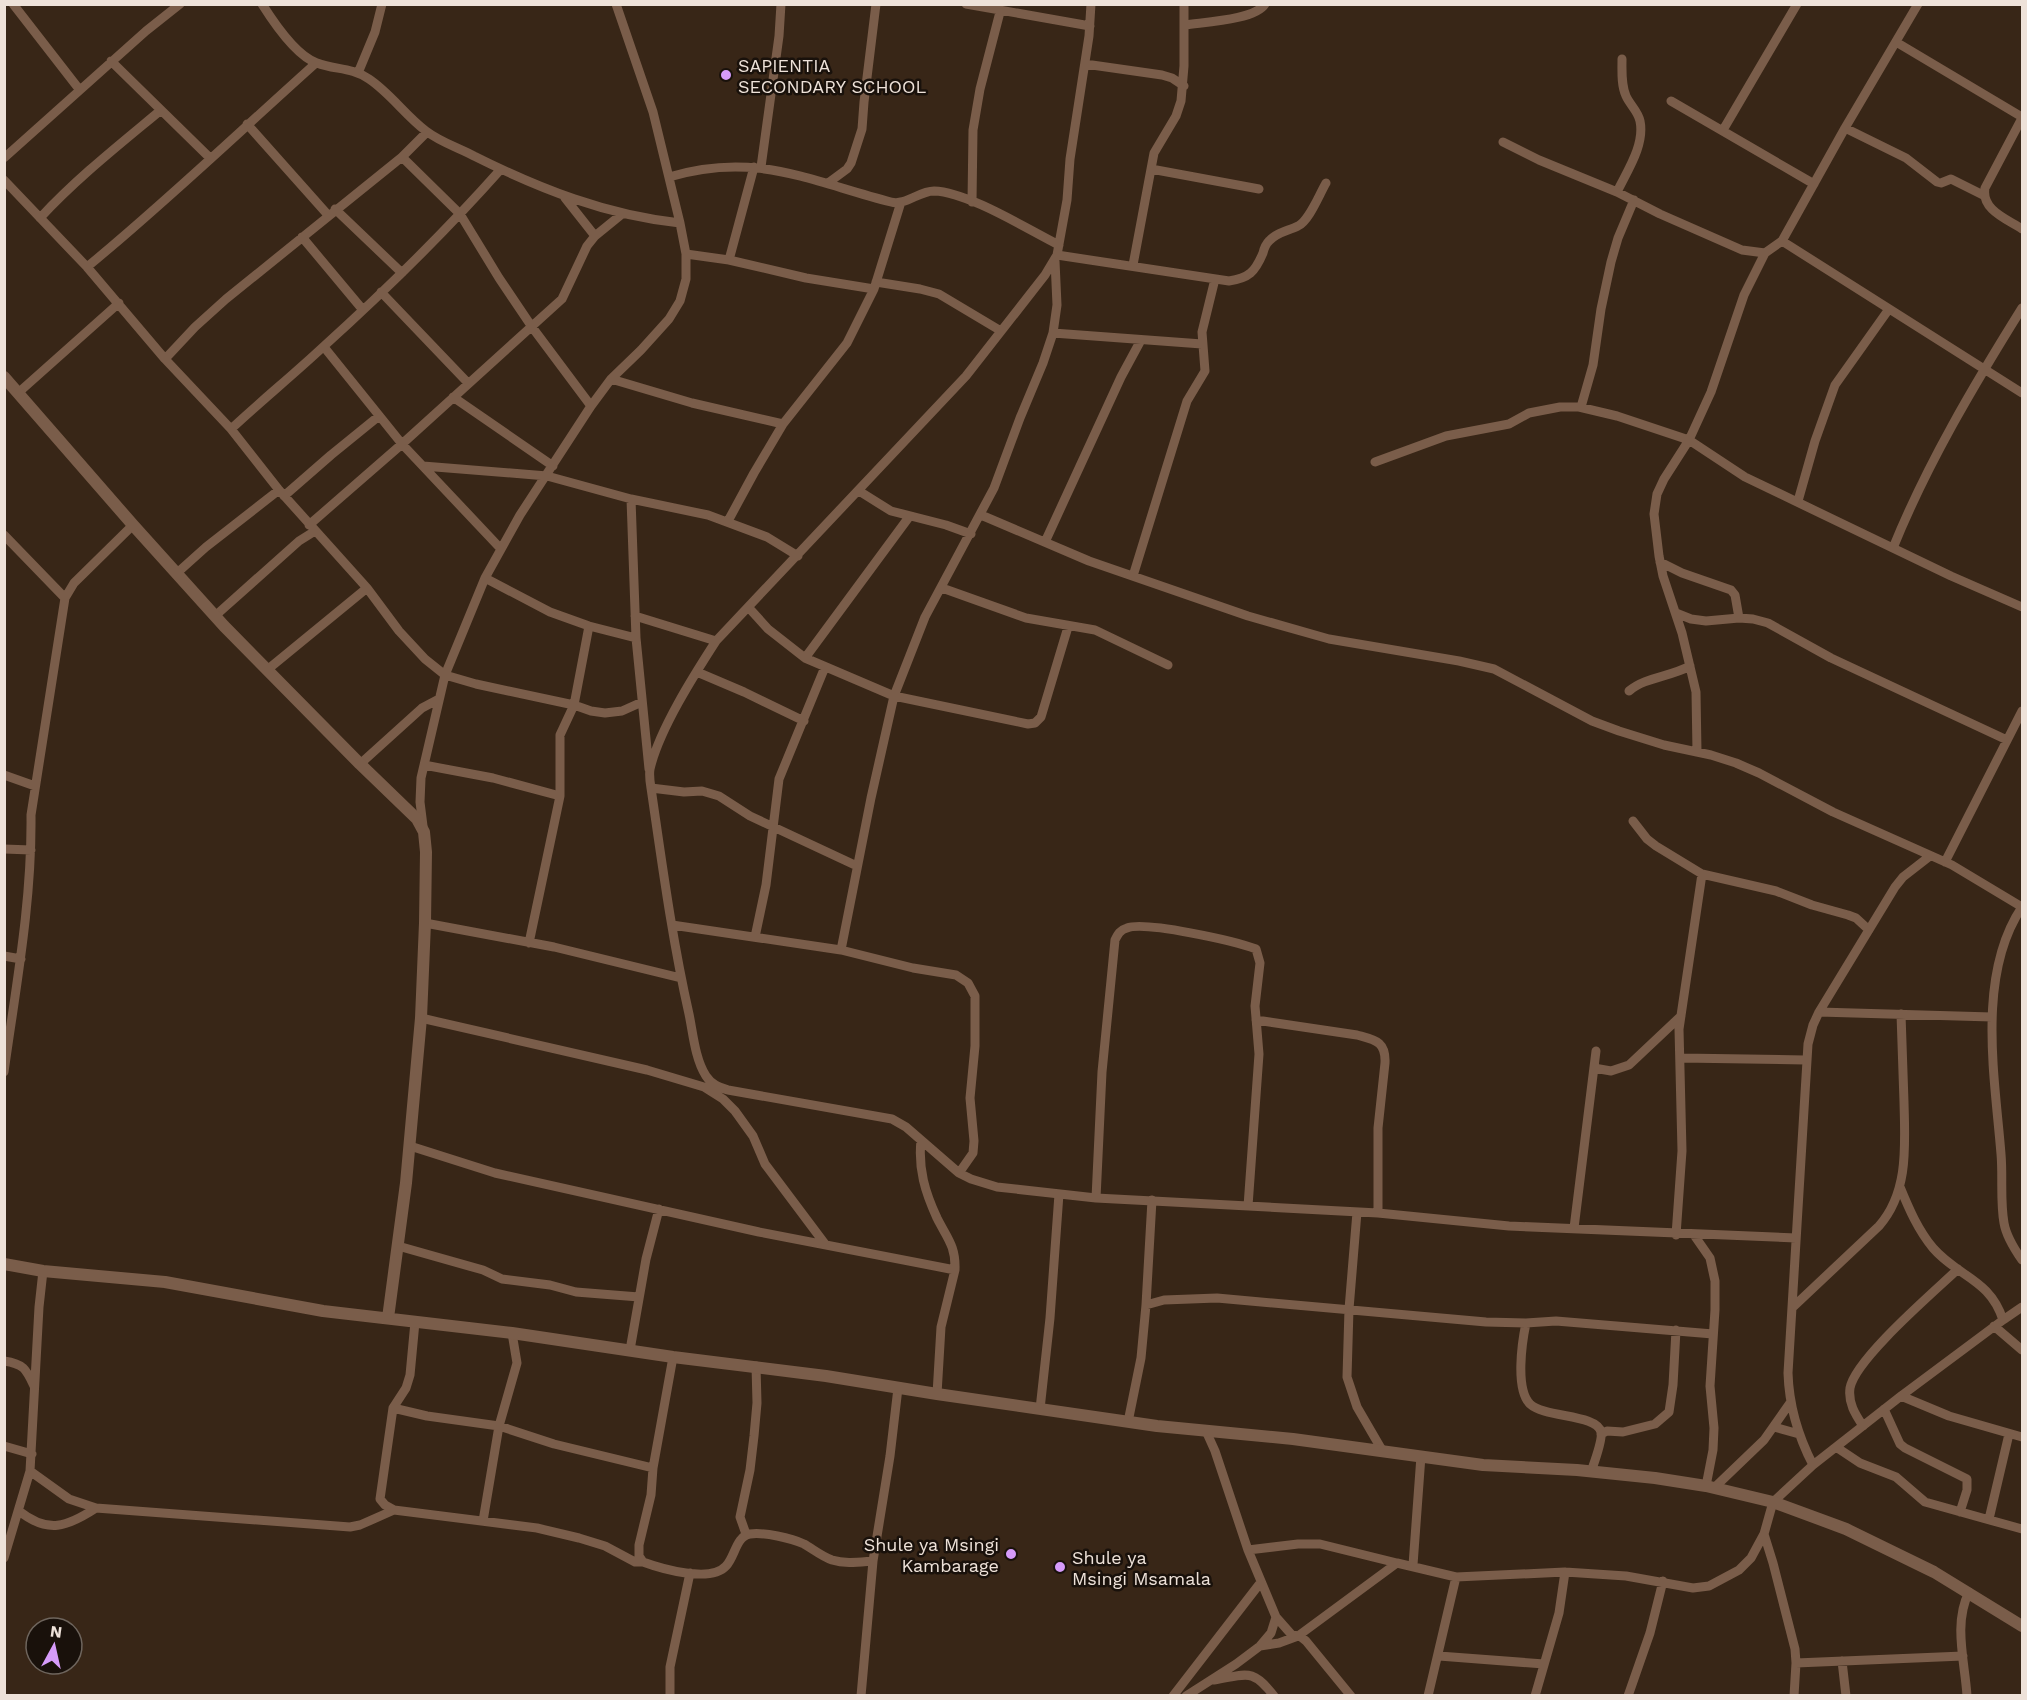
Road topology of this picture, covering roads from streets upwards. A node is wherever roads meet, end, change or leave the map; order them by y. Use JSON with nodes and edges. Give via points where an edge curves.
{"nodes":[{"id":1,"x":13,"y":4,"type":"edge"},
{"id":2,"x":262,"y":4,"type":"edge"},
{"id":3,"x":382,"y":4,"type":"edge"},
{"id":4,"x":616,"y":4,"type":"edge"},
{"id":5,"x":781,"y":4,"type":"edge"},
{"id":6,"x":876,"y":4,"type":"edge"},
{"id":7,"x":966,"y":4,"type":"edge"},
{"id":8,"x":1091,"y":4,"type":"edge"},
{"id":9,"x":1184,"y":4,"type":"edge"},
{"id":10,"x":1265,"y":4,"type":"edge"},
{"id":11,"x":1797,"y":4,"type":"edge"},
{"id":12,"x":1918,"y":4,"type":"edge"},
{"id":13,"x":173,"y":6,"type":"edge"},
{"id":14,"x":1000,"y":12,"type":"junction"},
{"id":15,"x":1185,"y":25,"type":"junction"},
{"id":16,"x":1090,"y":26,"type":"junction"},
{"id":17,"x":1896,"y":42,"type":"junction"},
{"id":18,"x":1622,"y":59,"type":"dead end"},
{"id":19,"x":111,"y":61,"type":"junction"},
{"id":20,"x":316,"y":63,"type":"junction"},
{"id":21,"x":1085,"y":64,"type":"junction"},
{"id":22,"x":358,"y":73,"type":"junction"},
{"id":23,"x":1184,"y":86,"type":"junction"},
{"id":24,"x":79,"y":89,"type":"junction"},
{"id":25,"x":1671,"y":101,"type":"dead end"},
{"id":26,"x":161,"y":110,"type":"junction"},
{"id":27,"x":2022,"y":118,"type":"edge"},
{"id":28,"x":247,"y":124,"type":"junction"},
{"id":29,"x":1845,"y":128,"type":"junction"},
{"id":30,"x":1723,"y":130,"type":"junction"},
{"id":31,"x":427,"y":132,"type":"junction"},
{"id":32,"x":1503,"y":142,"type":"dead end"},
{"id":33,"x":402,"y":157,"type":"junction"},
{"id":34,"x":4,"y":158,"type":"edge"},
{"id":35,"x":210,"y":158,"type":"junction"},
{"id":36,"x":757,"y":167,"type":"junction"},
{"id":37,"x":501,"y":169,"type":"junction"},
{"id":38,"x":1151,"y":169,"type":"junction"},
{"id":39,"x":669,"y":177,"type":"junction"},
{"id":40,"x":4,"y":180,"type":"edge"},
{"id":41,"x":828,"y":183,"type":"junction"},
{"id":42,"x":1326,"y":183,"type":"dead end"},
{"id":43,"x":1814,"y":184,"type":"junction"},
{"id":44,"x":1258,"y":189,"type":"dead end"},
{"id":45,"x":1617,"y":192,"type":"junction"},
{"id":46,"x":1983,"y":195,"type":"junction"},
{"id":47,"x":565,"y":198,"type":"junction"},
{"id":48,"x":1634,"y":200,"type":"junction"},
{"id":49,"x":901,"y":202,"type":"junction"},
{"id":50,"x":972,"y":202,"type":"junction"},
{"id":51,"x":332,"y":212,"type":"junction"},
{"id":52,"x":460,"y":214,"type":"junction"},
{"id":53,"x":622,"y":214,"type":"junction"},
{"id":54,"x":40,"y":218,"type":"junction"},
{"id":55,"x":680,"y":224,"type":"junction"},
{"id":56,"x":2022,"y":229,"type":"edge"},
{"id":57,"x":595,"y":236,"type":"junction"},
{"id":58,"x":302,"y":237,"type":"junction"},
{"id":59,"x":1782,"y":241,"type":"junction"},
{"id":60,"x":1057,"y":253,"type":"junction"},
{"id":61,"x":1765,"y":253,"type":"junction"},
{"id":62,"x":686,"y":254,"type":"junction"},
{"id":63,"x":729,"y":260,"type":"junction"},
{"id":64,"x":1133,"y":265,"type":"junction"},
{"id":65,"x":87,"y":267,"type":"junction"},
{"id":66,"x":402,"y":273,"type":"junction"},
{"id":67,"x":1215,"y":279,"type":"junction"},
{"id":68,"x":875,"y":285,"type":"junction"},
{"id":69,"x":381,"y":292,"type":"junction"},
{"id":70,"x":119,"y":303,"type":"junction"},
{"id":71,"x":1889,"y":309,"type":"junction"},
{"id":72,"x":2022,"y":309,"type":"edge"},
{"id":73,"x":363,"y":310,"type":"junction"},
{"id":74,"x":532,"y":327,"type":"junction"},
{"id":75,"x":1001,"y":331,"type":"junction"},
{"id":76,"x":1053,"y":333,"type":"junction"},
{"id":77,"x":1141,"y":340,"type":"junction"},
{"id":78,"x":1202,"y":344,"type":"junction"},
{"id":79,"x":324,"y":347,"type":"junction"},
{"id":80,"x":165,"y":359,"type":"junction"},
{"id":81,"x":1984,"y":369,"type":"junction"},
{"id":82,"x":4,"y":377,"type":"edge"},
{"id":83,"x":611,"y":379,"type":"junction"},
{"id":84,"x":468,"y":383,"type":"junction"},
{"id":85,"x":18,"y":393,"type":"junction"},
{"id":86,"x":2022,"y":393,"type":"edge"},
{"id":87,"x":453,"y":397,"type":"junction"},
{"id":88,"x":591,"y":406,"type":"junction"},
{"id":89,"x":1581,"y":407,"type":"junction"},
{"id":90,"x":379,"y":416,"type":"junction"},
{"id":91,"x":783,"y":424,"type":"junction"},
{"id":92,"x":231,"y":429,"type":"junction"},
{"id":93,"x":1689,"y":440,"type":"junction"},
{"id":94,"x":402,"y":444,"type":"junction"},
{"id":95,"x":1375,"y":462,"type":"dead end"},
{"id":96,"x":423,"y":466,"type":"junction"},
{"id":97,"x":553,"y":466,"type":"junction"},
{"id":98,"x":547,"y":476,"type":"junction"},
{"id":99,"x":859,"y":491,"type":"junction"},
{"id":100,"x":281,"y":493,"type":"junction"},
{"id":101,"x":631,"y":499,"type":"junction"},
{"id":102,"x":1798,"y":501,"type":"junction"},
{"id":103,"x":981,"y":515,"type":"junction"},
{"id":104,"x":909,"y":517,"type":"junction"},
{"id":105,"x":728,"y":521,"type":"junction"},
{"id":106,"x":133,"y":525,"type":"junction"},
{"id":107,"x":312,"y":528,"type":"junction"},
{"id":108,"x":971,"y":534,"type":"junction"},
{"id":109,"x":4,"y":535,"type":"edge"},
{"id":110,"x":1045,"y":542,"type":"junction"},
{"id":111,"x":1893,"y":548,"type":"junction"},
{"id":112,"x":501,"y":549,"type":"junction"},
{"id":113,"x":798,"y":556,"type":"junction"},
{"id":114,"x":1660,"y":562,"type":"junction"},
{"id":115,"x":177,"y":573,"type":"junction"},
{"id":116,"x":1133,"y":576,"type":"junction"},
{"id":117,"x":485,"y":578,"type":"junction"},
{"id":118,"x":367,"y":588,"type":"junction"},
{"id":119,"x":942,"y":588,"type":"junction"},
{"id":120,"x":2022,"y":594,"type":"edge"},
{"id":121,"x":64,"y":598,"type":"junction"},
{"id":122,"x":2020,"y":605,"type":"edge"},
{"id":123,"x":749,"y":608,"type":"junction"},
{"id":124,"x":1676,"y":614,"type":"junction"},
{"id":125,"x":215,"y":616,"type":"junction"},
{"id":126,"x":635,"y":616,"type":"junction"},
{"id":127,"x":1739,"y":618,"type":"junction"},
{"id":128,"x":589,"y":626,"type":"junction"},
{"id":129,"x":1068,"y":627,"type":"junction"},
{"id":130,"x":636,"y":638,"type":"junction"},
{"id":131,"x":716,"y":641,"type":"junction"},
{"id":132,"x":805,"y":658,"type":"junction"},
{"id":133,"x":1168,"y":666,"type":"dead end"},
{"id":134,"x":1689,"y":666,"type":"junction"},
{"id":135,"x":825,"y":667,"type":"junction"},
{"id":136,"x":267,"y":670,"type":"junction"},
{"id":137,"x":697,"y":672,"type":"junction"},
{"id":138,"x":445,"y":675,"type":"junction"},
{"id":139,"x":1629,"y":691,"type":"dead end"},
{"id":140,"x":894,"y":696,"type":"junction"},
{"id":141,"x":439,"y":699,"type":"junction"},
{"id":142,"x":642,"y":702,"type":"junction"},
{"id":143,"x":574,"y":705,"type":"junction"},
{"id":144,"x":2022,"y":711,"type":"edge"},
{"id":145,"x":804,"y":721,"type":"junction"},
{"id":146,"x":2007,"y":740,"type":"junction"},
{"id":147,"x":1697,"y":752,"type":"junction"},
{"id":148,"x":360,"y":764,"type":"junction"},
{"id":149,"x":424,"y":765,"type":"junction"},
{"id":150,"x":650,"y":771,"type":"junction"},
{"id":151,"x":4,"y":775,"type":"edge"},
{"id":152,"x":35,"y":786,"type":"junction"},
{"id":153,"x":651,"y":788,"type":"junction"},
{"id":154,"x":560,"y":796,"type":"junction"},
{"id":155,"x":1634,"y":821,"type":"dead end"},
{"id":156,"x":773,"y":827,"type":"junction"},
{"id":157,"x":424,"y":832,"type":"junction"},
{"id":158,"x":4,"y":849,"type":"edge"},
{"id":159,"x":32,"y":850,"type":"junction"},
{"id":160,"x":1930,"y":856,"type":"junction"},
{"id":161,"x":1945,"y":862,"type":"junction"},
{"id":162,"x":856,"y":866,"type":"junction"},
{"id":163,"x":1702,"y":874,"type":"junction"},
{"id":164,"x":2022,"y":907,"type":"edge"},
{"id":165,"x":425,"y":923,"type":"junction"},
{"id":166,"x":672,"y":925,"type":"junction"},
{"id":167,"x":1869,"y":930,"type":"junction"},
{"id":168,"x":755,"y":937,"type":"junction"},
{"id":169,"x":530,"y":943,"type":"junction"},
{"id":170,"x":841,"y":950,"type":"junction"},
{"id":171,"x":4,"y":956,"type":"edge"},
{"id":172,"x":21,"y":958,"type":"junction"},
{"id":173,"x":681,"y":978,"type":"junction"},
{"id":174,"x":1820,"y":1012,"type":"junction"},
{"id":175,"x":1901,"y":1014,"type":"junction"},
{"id":176,"x":1681,"y":1016,"type":"junction"},
{"id":177,"x":1992,"y":1017,"type":"junction"},
{"id":178,"x":421,"y":1018,"type":"junction"},
{"id":179,"x":1256,"y":1020,"type":"junction"},
{"id":180,"x":1596,"y":1051,"type":"dead end"},
{"id":181,"x":6,"y":1052,"type":"edge"},
{"id":182,"x":1681,"y":1058,"type":"junction"},
{"id":183,"x":1805,"y":1060,"type":"junction"},
{"id":184,"x":1594,"y":1068,"type":"junction"},
{"id":185,"x":4,"y":1072,"type":"edge"},
{"id":186,"x":921,"y":1140,"type":"junction"},
{"id":187,"x":410,"y":1146,"type":"junction"},
{"id":188,"x":959,"y":1173,"type":"junction"},
{"id":189,"x":1900,"y":1187,"type":"junction"},
{"id":190,"x":1059,"y":1194,"type":"junction"},
{"id":191,"x":1096,"y":1198,"type":"junction"},
{"id":192,"x":1152,"y":1200,"type":"junction"},
{"id":193,"x":1248,"y":1206,"type":"junction"},
{"id":194,"x":659,"y":1209,"type":"junction"},
{"id":195,"x":1357,"y":1212,"type":"junction"},
{"id":196,"x":1378,"y":1213,"type":"junction"},
{"id":197,"x":1574,"y":1228,"type":"junction"},
{"id":198,"x":1676,"y":1235,"type":"junction"},
{"id":199,"x":1694,"y":1235,"type":"junction"},
{"id":200,"x":1796,"y":1238,"type":"junction"},
{"id":201,"x":825,"y":1244,"type":"junction"},
{"id":202,"x":398,"y":1246,"type":"junction"},
{"id":203,"x":2022,"y":1260,"type":"edge"},
{"id":204,"x":4,"y":1264,"type":"edge"},
{"id":205,"x":1958,"y":1269,"type":"junction"},
{"id":206,"x":955,"y":1270,"type":"junction"},
{"id":207,"x":42,"y":1271,"type":"junction"},
{"id":208,"x":639,"y":1297,"type":"junction"},
{"id":209,"x":1146,"y":1305,"type":"junction"},
{"id":210,"x":2022,"y":1307,"type":"edge"},
{"id":211,"x":1792,"y":1308,"type":"junction"},
{"id":212,"x":1349,"y":1309,"type":"junction"},
{"id":213,"x":388,"y":1318,"type":"junction"},
{"id":214,"x":2003,"y":1320,"type":"junction"},
{"id":215,"x":415,"y":1322,"type":"junction"},
{"id":216,"x":1526,"y":1323,"type":"junction"},
{"id":217,"x":1994,"y":1326,"type":"junction"},
{"id":218,"x":1676,"y":1330,"type":"junction"},
{"id":219,"x":512,"y":1333,"type":"junction"},
{"id":220,"x":1713,"y":1334,"type":"junction"},
{"id":221,"x":630,"y":1350,"type":"junction"},
{"id":222,"x":2022,"y":1350,"type":"edge"},
{"id":223,"x":673,"y":1357,"type":"junction"},
{"id":224,"x":4,"y":1361,"type":"edge"},
{"id":225,"x":756,"y":1366,"type":"junction"},
{"id":226,"x":34,"y":1386,"type":"junction"},
{"id":227,"x":898,"y":1388,"type":"junction"},
{"id":228,"x":937,"y":1394,"type":"junction"},
{"id":229,"x":1901,"y":1396,"type":"junction"},
{"id":230,"x":1790,"y":1403,"type":"junction"},
{"id":231,"x":393,"y":1408,"type":"junction"},
{"id":232,"x":1040,"y":1409,"type":"junction"},
{"id":233,"x":1884,"y":1409,"type":"junction"},
{"id":234,"x":1128,"y":1422,"type":"junction"},
{"id":235,"x":499,"y":1426,"type":"junction"},
{"id":236,"x":1863,"y":1426,"type":"junction"},
{"id":237,"x":1774,"y":1427,"type":"junction"},
{"id":238,"x":1206,"y":1431,"type":"junction"},
{"id":239,"x":1601,"y":1434,"type":"junction"},
{"id":240,"x":1799,"y":1434,"type":"junction"},
{"id":241,"x":2009,"y":1434,"type":"junction"},
{"id":242,"x":2022,"y":1437,"type":"edge"},
{"id":243,"x":4,"y":1446,"type":"edge"},
{"id":244,"x":1836,"y":1447,"type":"junction"},
{"id":245,"x":1382,"y":1450,"type":"junction"},
{"id":246,"x":32,"y":1454,"type":"junction"},
{"id":247,"x":1421,"y":1456,"type":"junction"},
{"id":248,"x":1813,"y":1465,"type":"junction"},
{"id":249,"x":653,"y":1468,"type":"junction"},
{"id":250,"x":30,"y":1471,"type":"junction"},
{"id":251,"x":1591,"y":1472,"type":"junction"},
{"id":252,"x":1710,"y":1487,"type":"junction"},
{"id":253,"x":380,"y":1500,"type":"junction"},
{"id":254,"x":1773,"y":1502,"type":"junction"},
{"id":255,"x":96,"y":1508,"type":"junction"},
{"id":256,"x":394,"y":1510,"type":"junction"},
{"id":257,"x":19,"y":1511,"type":"junction"},
{"id":258,"x":1960,"y":1512,"type":"junction"},
{"id":259,"x":1989,"y":1519,"type":"junction"},
{"id":260,"x":371,"y":1520,"type":"junction"},
{"id":261,"x":483,"y":1521,"type":"junction"},
{"id":262,"x":10,"y":1525,"type":"edge"},
{"id":263,"x":2022,"y":1529,"type":"edge"},
{"id":264,"x":746,"y":1534,"type":"junction"},
{"id":265,"x":1764,"y":1534,"type":"junction"},
{"id":266,"x":1248,"y":1550,"type":"junction"},
{"id":267,"x":4,"y":1558,"type":"edge"},
{"id":268,"x":643,"y":1562,"type":"junction"},
{"id":269,"x":873,"y":1562,"type":"junction"},
{"id":270,"x":1397,"y":1563,"type":"junction"},
{"id":271,"x":1413,"y":1565,"type":"junction"},
{"id":272,"x":1565,"y":1572,"type":"junction"},
{"id":273,"x":690,"y":1574,"type":"junction"},
{"id":274,"x":1456,"y":1577,"type":"junction"},
{"id":275,"x":1663,"y":1581,"type":"junction"},
{"id":276,"x":1260,"y":1582,"type":"junction"},
{"id":277,"x":1969,"y":1592,"type":"junction"},
{"id":278,"x":1276,"y":1617,"type":"junction"},
{"id":279,"x":2022,"y":1626,"type":"edge"},
{"id":280,"x":1298,"y":1635,"type":"junction"},
{"id":281,"x":1260,"y":1646,"type":"junction"},
{"id":282,"x":1439,"y":1656,"type":"junction"},
{"id":283,"x":1963,"y":1656,"type":"junction"},
{"id":284,"x":1842,"y":1661,"type":"junction"},
{"id":285,"x":1796,"y":1663,"type":"junction"},
{"id":286,"x":1544,"y":1664,"type":"junction"},
{"id":287,"x":1208,"y":1682,"type":"junction"},
{"id":288,"x":670,"y":1695,"type":"edge"},
{"id":289,"x":861,"y":1695,"type":"edge"},
{"id":290,"x":1173,"y":1695,"type":"edge"},
{"id":291,"x":1186,"y":1695,"type":"edge"},
{"id":292,"x":1274,"y":1695,"type":"edge"},
{"id":293,"x":1350,"y":1695,"type":"edge"},
{"id":294,"x":1428,"y":1695,"type":"edge"},
{"id":295,"x":1535,"y":1695,"type":"edge"},
{"id":296,"x":1628,"y":1695,"type":"edge"},
{"id":297,"x":1794,"y":1695,"type":"edge"},
{"id":298,"x":1846,"y":1695,"type":"edge"},
{"id":299,"x":1967,"y":1695,"type":"edge"}],
"edges":[{"from":1,"to":24,"type":"street"},
{"from":2,"to":20,"type":"street","via":[[287,39]]},
{"from":3,"to":22,"type":"street"},
{"from":4,"to":39,"type":"street","via":[[642,78]]},
{"from":5,"to":36,"type":"street"},
{"from":6,"to":41,"type":"street","via":[[862,129],[851,163]]},
{"from":7,"to":14,"type":"street"},
{"from":8,"to":16,"type":"street"},
{"from":9,"to":15,"type":"street"},
{"from":10,"to":15,"type":"street","via":[[1251,15]]},
{"from":11,"to":30,"type":"street"},
{"from":12,"to":17,"type":"street"},
{"from":13,"to":19,"type":"street"},
{"from":14,"to":16,"type":"street"},
{"from":14,"to":50,"type":"street","via":[[972,130]]},
{"from":15,"to":23,"type":"street"},
{"from":16,"to":21,"type":"street"},
{"from":17,"to":27,"type":"street"},
{"from":17,"to":29,"type":"street"},
{"from":18,"to":45,"type":"street","via":[[1623,87],[1640,119],[1641,132],[1636,153]]},
{"from":19,"to":24,"type":"street"},
{"from":19,"to":26,"type":"street"},
{"from":20,"to":22,"type":"street"},
{"from":20,"to":28,"type":"street"},
{"from":21,"to":23,"type":"street","via":[[1162,75]]},
{"from":21,"to":60,"type":"street"},
{"from":22,"to":31,"type":"street"},
{"from":23,"to":38,"type":"street","via":[[1176,116],[1154,153]]},
{"from":24,"to":34,"type":"street"},
{"from":25,"to":30,"type":"street"},
{"from":26,"to":35,"type":"street"},
{"from":26,"to":54,"type":"street","via":[[81,176]]},
{"from":27,"to":46,"type":"street"},
{"from":28,"to":35,"type":"street"},
{"from":28,"to":51,"type":"street"},
{"from":29,"to":43,"type":"street"},
{"from":29,"to":46,"type":"street","via":[[1906,158],[1937,182],[1951,179]]},
{"from":30,"to":43,"type":"street"},
{"from":31,"to":33,"type":"street"},
{"from":31,"to":37,"type":"street"},
{"from":32,"to":45,"type":"street"},
{"from":33,"to":51,"type":"street"},
{"from":33,"to":52,"type":"street"},
{"from":35,"to":65,"type":"street"},
{"from":36,"to":39,"type":"street","via":[[695,169]]},
{"from":36,"to":41,"type":"street"},
{"from":36,"to":63,"type":"street"},
{"from":37,"to":47,"type":"street"},
{"from":37,"to":52,"type":"street"},
{"from":38,"to":44,"type":"street"},
{"from":38,"to":64,"type":"street"},
{"from":39,"to":55,"type":"street"},
{"from":40,"to":54,"type":"street"},
{"from":41,"to":49,"type":"street","via":[[892,203]]},
{"from":42,"to":67,"type":"street","via":[[1305,221],[1270,239],[1249,275],[1229,281]]},
{"from":43,"to":59,"type":"street"},
{"from":45,"to":48,"type":"street"},
{"from":46,"to":56,"type":"street","via":[[1987,206]]},
{"from":47,"to":53,"type":"street"},
{"from":47,"to":57,"type":"street"},
{"from":48,"to":61,"type":"street","via":[[1742,250]]},
{"from":48,"to":89,"type":"street","via":[[1611,262],[1593,365]]},
{"from":49,"to":50,"type":"street","via":[[933,191]]},
{"from":49,"to":68,"type":"street"},
{"from":50,"to":60,"type":"street"},
{"from":51,"to":58,"type":"street"},
{"from":51,"to":66,"type":"street"},
{"from":52,"to":66,"type":"street"},
{"from":52,"to":74,"type":"street"},
{"from":53,"to":55,"type":"street"},
{"from":53,"to":57,"type":"street"},
{"from":54,"to":65,"type":"street"},
{"from":55,"to":62,"type":"street"},
{"from":57,"to":74,"type":"street","via":[[562,299]]},
{"from":58,"to":73,"type":"street"},
{"from":58,"to":80,"type":"street","via":[[226,299]]},
{"from":59,"to":61,"type":"street"},
{"from":59,"to":71,"type":"street"},
{"from":60,"to":64,"type":"street"},
{"from":60,"to":75,"type":"street","via":[[1045,275]]},
{"from":60,"to":76,"type":"street"},
{"from":61,"to":93,"type":"street","via":[[1744,295],[1711,392]]},
{"from":62,"to":63,"type":"street"},
{"from":62,"to":83,"type":"street","via":[[686,279],[680,301],[662,327]]},
{"from":63,"to":68,"type":"street","via":[[806,278]]},
{"from":64,"to":67,"type":"street"},
{"from":65,"to":70,"type":"street"},
{"from":66,"to":69,"type":"street"},
{"from":67,"to":78,"type":"street"},
{"from":68,"to":75,"type":"street","via":[[939,294]]},
{"from":68,"to":91,"type":"street","via":[[847,343]]},
{"from":69,"to":73,"type":"street"},
{"from":69,"to":84,"type":"street"},
{"from":70,"to":80,"type":"street"},
{"from":70,"to":85,"type":"street"},
{"from":71,"to":81,"type":"street"},
{"from":71,"to":102,"type":"street","via":[[1835,386]]},
{"from":72,"to":81,"type":"street"},
{"from":73,"to":79,"type":"street"},
{"from":74,"to":84,"type":"street"},
{"from":74,"to":88,"type":"street"},
{"from":75,"to":99,"type":"street","via":[[966,376]]},
{"from":76,"to":77,"type":"street"},
{"from":76,"to":103,"type":"street"},
{"from":77,"to":78,"type":"street"},
{"from":77,"to":110,"type":"street"},
{"from":78,"to":116,"type":"street","via":[[1204,371],[1187,401]]},
{"from":79,"to":90,"type":"street"},
{"from":79,"to":92,"type":"street"},
{"from":80,"to":92,"type":"street"},
{"from":81,"to":86,"type":"street"},
{"from":81,"to":111,"type":"street","via":[[1910,505]]},
{"from":82,"to":85,"type":"street"},
{"from":83,"to":88,"type":"street"},
{"from":83,"to":91,"type":"street","via":[[692,404]]},
{"from":84,"to":87,"type":"street"},
{"from":85,"to":106,"type":"street"},
{"from":87,"to":94,"type":"street"},
{"from":87,"to":97,"type":"street"},
{"from":88,"to":97,"type":"street"},
{"from":89,"to":93,"type":"street"},
{"from":89,"to":95,"type":"street","via":[[1560,406],[1529,413],[1509,424],[1446,436]]},
{"from":90,"to":94,"type":"street"},
{"from":90,"to":100,"type":"street"},
{"from":91,"to":105,"type":"street"},
{"from":92,"to":100,"type":"street"},
{"from":93,"to":102,"type":"street","via":[[1745,477]]},
{"from":93,"to":114,"type":"street","via":[[1657,494],[1654,514]]},
{"from":94,"to":96,"type":"street"},
{"from":94,"to":107,"type":"street"},
{"from":96,"to":98,"type":"street"},
{"from":96,"to":112,"type":"street"},
{"from":97,"to":98,"type":"street"},
{"from":98,"to":101,"type":"street"},
{"from":98,"to":112,"type":"street"},
{"from":99,"to":104,"type":"street"},
{"from":99,"to":113,"type":"street"},
{"from":100,"to":107,"type":"street"},
{"from":100,"to":115,"type":"street"},
{"from":101,"to":105,"type":"street"},
{"from":101,"to":126,"type":"street"},
{"from":102,"to":111,"type":"street"},
{"from":103,"to":108,"type":"street"},
{"from":103,"to":110,"type":"street"},
{"from":104,"to":108,"type":"street"},
{"from":104,"to":132,"type":"street"},
{"from":105,"to":113,"type":"street","via":[[767,537]]},
{"from":106,"to":115,"type":"street"},
{"from":106,"to":121,"type":"street","via":[[74,583]]},
{"from":107,"to":118,"type":"street"},
{"from":107,"to":125,"type":"street"},
{"from":108,"to":119,"type":"street"},
{"from":109,"to":121,"type":"street"},
{"from":110,"to":116,"type":"street"},
{"from":111,"to":122,"type":"street"},
{"from":112,"to":117,"type":"street"},
{"from":113,"to":123,"type":"street"},
{"from":114,"to":124,"type":"street"},
{"from":114,"to":127,"type":"street","via":[[1731,590]]},
{"from":115,"to":125,"type":"street"},
{"from":116,"to":147,"type":"street","via":[[1329,639],[1494,669],[1592,721],[1642,739]]},
{"from":117,"to":128,"type":"street","via":[[550,612]]},
{"from":117,"to":138,"type":"street"},
{"from":118,"to":136,"type":"street"},
{"from":118,"to":138,"type":"street","via":[[399,631]]},
{"from":119,"to":129,"type":"street","via":[[1026,618]]},
{"from":119,"to":140,"type":"street","via":[[925,617]]},
{"from":120,"to":122,"type":"street"},
{"from":121,"to":152,"type":"street"},
{"from":123,"to":131,"type":"street"},
{"from":123,"to":132,"type":"street","via":[[768,629]]},
{"from":124,"to":127,"type":"street","via":[[1706,621]]},
{"from":124,"to":134,"type":"street"},
{"from":125,"to":136,"type":"street"},
{"from":126,"to":130,"type":"street"},
{"from":126,"to":131,"type":"street"},
{"from":127,"to":146,"type":"street","via":[[1768,623],[1831,658]]},
{"from":128,"to":130,"type":"street"},
{"from":128,"to":143,"type":"street"},
{"from":129,"to":133,"type":"street","via":[[1095,630]]},
{"from":129,"to":140,"type":"street","via":[[1041,717],[1035,723]]},
{"from":130,"to":142,"type":"street"},
{"from":131,"to":137,"type":"street"},
{"from":132,"to":135,"type":"street"},
{"from":134,"to":139,"type":"street"},
{"from":134,"to":147,"type":"street","via":[[1696,692]]},
{"from":135,"to":140,"type":"street"},
{"from":135,"to":145,"type":"street"},
{"from":136,"to":148,"type":"street"},
{"from":137,"to":145,"type":"street"},
{"from":137,"to":150,"type":"street","via":[[664,733]]},
{"from":138,"to":141,"type":"street"},
{"from":138,"to":143,"type":"street"},
{"from":140,"to":162,"type":"street"},
{"from":141,"to":148,"type":"street","via":[[422,708]]},
{"from":141,"to":149,"type":"street"},
{"from":142,"to":143,"type":"street","via":[[611,713]]},
{"from":142,"to":150,"type":"street"},
{"from":143,"to":154,"type":"street","via":[[561,735]]},
{"from":144,"to":146,"type":"street"},
{"from":145,"to":156,"type":"street","via":[[779,779]]},
{"from":146,"to":161,"type":"street"},
{"from":147,"to":160,"type":"street","via":[[1736,763],[1833,813]]},
{"from":148,"to":157,"type":"street","via":[[417,819]]},
{"from":149,"to":154,"type":"street"},
{"from":149,"to":157,"type":"street","via":[[420,802]]},
{"from":150,"to":153,"type":"street"},
{"from":151,"to":152,"type":"street"},
{"from":152,"to":159,"type":"street"},
{"from":153,"to":156,"type":"street","via":[[719,796]]},
{"from":153,"to":166,"type":"street"},
{"from":154,"to":169,"type":"street"},
{"from":155,"to":163,"type":"street","via":[[1647,839]]},
{"from":156,"to":162,"type":"street"},
{"from":156,"to":168,"type":"street"},
{"from":157,"to":165,"type":"street"},
{"from":158,"to":159,"type":"street"},
{"from":159,"to":172,"type":"street"},
{"from":160,"to":161,"type":"street"},
{"from":160,"to":167,"type":"street","via":[[1903,877]]},
{"from":161,"to":164,"type":"street"},
{"from":162,"to":170,"type":"street"},
{"from":163,"to":167,"type":"street","via":[[1776,891],[1848,915]]},
{"from":163,"to":176,"type":"street"},
{"from":164,"to":177,"type":"street","via":[[2003,949]]},
{"from":165,"to":169,"type":"street"},
{"from":165,"to":178,"type":"street"},
{"from":166,"to":168,"type":"street"},
{"from":166,"to":173,"type":"street"},
{"from":167,"to":174,"type":"street"},
{"from":168,"to":170,"type":"street"},
{"from":169,"to":173,"type":"street"},
{"from":170,"to":188,"type":"street","via":[[956,975],[968,983],[975,996],[970,1098],[973,1154]]},
{"from":171,"to":172,"type":"street"},
{"from":172,"to":181,"type":"street"},
{"from":173,"to":186,"type":"street","via":[[700,1064],[714,1085],[892,1119]]},
{"from":174,"to":175,"type":"street"},
{"from":174,"to":183,"type":"street"},
{"from":175,"to":177,"type":"street"},
{"from":175,"to":189,"type":"street","via":[[1904,1138]]},
{"from":176,"to":182,"type":"street"},
{"from":176,"to":184,"type":"street","via":[[1629,1065],[1611,1071]]},
{"from":177,"to":203,"type":"street","via":[[2004,1224]]},
{"from":178,"to":187,"type":"street"},
{"from":178,"to":201,"type":"street","via":[[647,1070],[704,1087],[735,1111],[753,1136],[765,1164]]},
{"from":179,"to":191,"type":"street","via":[[1260,963],[1256,949],[1175,931],[1130,926],[1120,931],[1115,940],[1102,1072]]},
{"from":179,"to":193,"type":"street","via":[[1259,1054]]},
{"from":179,"to":196,"type":"street","via":[[1357,1035],[1382,1045],[1385,1053],[1378,1128]]},
{"from":180,"to":184,"type":"street"},
{"from":181,"to":185,"type":"street"},
{"from":182,"to":183,"type":"street"},
{"from":182,"to":198,"type":"street","via":[[1682,1150]]},
{"from":183,"to":200,"type":"street"},
{"from":184,"to":197,"type":"street"},
{"from":186,"to":188,"type":"street"},
{"from":186,"to":206,"type":"street","via":[[921,1173],[934,1212],[954,1249]]},
{"from":187,"to":194,"type":"street","via":[[495,1173]]},
{"from":187,"to":202,"type":"street"},
{"from":188,"to":190,"type":"street","via":[[997,1187]]},
{"from":189,"to":205,"type":"street","via":[[1934,1249]]},
{"from":189,"to":211,"type":"street","via":[[1879,1226]]},
{"from":190,"to":191,"type":"street"},
{"from":190,"to":232,"type":"street"},
{"from":191,"to":192,"type":"street"},
{"from":192,"to":193,"type":"street"},
{"from":192,"to":209,"type":"street"},
{"from":193,"to":195,"type":"street"},
{"from":194,"to":201,"type":"street"},
{"from":194,"to":208,"type":"street"},
{"from":195,"to":196,"type":"street"},
{"from":195,"to":212,"type":"street"},
{"from":196,"to":197,"type":"street"},
{"from":197,"to":198,"type":"street"},
{"from":198,"to":199,"type":"street"},
{"from":199,"to":200,"type":"street"},
{"from":199,"to":220,"type":"street","via":[[1713,1268]]},
{"from":200,"to":211,"type":"street"},
{"from":201,"to":206,"type":"street"},
{"from":202,"to":208,"type":"street","via":[[502,1279],[576,1292]]},
{"from":202,"to":213,"type":"street"},
{"from":204,"to":207,"type":"street"},
{"from":205,"to":214,"type":"street","via":[[1987,1289]]},
{"from":205,"to":236,"type":"street","via":[[1886,1338],[1857,1373],[1850,1401]]},
{"from":206,"to":228,"type":"street","via":[[940,1327]]},
{"from":207,"to":213,"type":"street","via":[[165,1282],[323,1311]]},
{"from":207,"to":226,"type":"street"},
{"from":208,"to":221,"type":"street"},
{"from":209,"to":212,"type":"street","via":[[1164,1300],[1217,1298]]},
{"from":209,"to":234,"type":"street","via":[[1141,1358]]},
{"from":210,"to":214,"type":"street"},
{"from":211,"to":230,"type":"street"},
{"from":212,"to":216,"type":"street"},
{"from":212,"to":245,"type":"street","via":[[1347,1377]]},
{"from":213,"to":215,"type":"street"},
{"from":214,"to":217,"type":"street"},
{"from":215,"to":219,"type":"street"},
{"from":215,"to":231,"type":"street","via":[[411,1375]]},
{"from":216,"to":218,"type":"street","via":[[1556,1321]]},
{"from":216,"to":239,"type":"street","via":[[1523,1385],[1530,1404],[1554,1415],[1587,1420]]},
{"from":217,"to":222,"type":"street"},
{"from":217,"to":229,"type":"street"},
{"from":218,"to":220,"type":"street"},
{"from":218,"to":239,"type":"street","via":[[1669,1412],[1655,1424]]},
{"from":219,"to":221,"type":"street"},
{"from":219,"to":235,"type":"street","via":[[517,1363]]},
{"from":220,"to":252,"type":"street"},
{"from":221,"to":223,"type":"street"},
{"from":223,"to":225,"type":"street"},
{"from":223,"to":249,"type":"street"},
{"from":224,"to":226,"type":"street","via":[[23,1367]]},
{"from":225,"to":227,"type":"street"},
{"from":225,"to":264,"type":"street","via":[[754,1436],[740,1516]]},
{"from":226,"to":246,"type":"street"},
{"from":227,"to":228,"type":"street"},
{"from":227,"to":269,"type":"street"},
{"from":228,"to":232,"type":"street"},
{"from":229,"to":233,"type":"street"},
{"from":229,"to":241,"type":"street"},
{"from":230,"to":237,"type":"street"},
{"from":230,"to":240,"type":"street"},
{"from":231,"to":235,"type":"street"},
{"from":231,"to":253,"type":"street"},
{"from":232,"to":234,"type":"street"},
{"from":233,"to":236,"type":"street"},
{"from":233,"to":258,"type":"street","via":[[1900,1444],[1967,1479]]},
{"from":234,"to":238,"type":"street"},
{"from":235,"to":249,"type":"street"},
{"from":235,"to":261,"type":"street"},
{"from":236,"to":244,"type":"street"},
{"from":237,"to":240,"type":"street"},
{"from":237,"to":252,"type":"street","via":[[1759,1446]]},
{"from":238,"to":245,"type":"street"},
{"from":238,"to":266,"type":"street"},
{"from":239,"to":251,"type":"street"},
{"from":240,"to":248,"type":"street"},
{"from":241,"to":242,"type":"street"},
{"from":241,"to":259,"type":"street"},
{"from":243,"to":246,"type":"street"},
{"from":244,"to":248,"type":"street"},
{"from":244,"to":258,"type":"street","via":[[1860,1463],[1896,1477],[1925,1502]]},
{"from":245,"to":247,"type":"street"},
{"from":246,"to":250,"type":"street"},
{"from":247,"to":251,"type":"street","via":[[1483,1465]]},
{"from":247,"to":271,"type":"street"},
{"from":248,"to":254,"type":"street"},
{"from":249,"to":268,"type":"street","via":[[651,1496],[639,1545]]},
{"from":250,"to":255,"type":"street","via":[[69,1499]]},
{"from":250,"to":257,"type":"street"},
{"from":251,"to":252,"type":"street"},
{"from":252,"to":254,"type":"street"},
{"from":253,"to":256,"type":"street"},
{"from":253,"to":260,"type":"street"},
{"from":254,"to":265,"type":"street"},
{"from":254,"to":277,"type":"street","via":[[1856,1534]]},
{"from":255,"to":257,"type":"street","via":[[75,1522],[58,1526],[30,1520]]},
{"from":255,"to":260,"type":"street","via":[[350,1527]]},
{"from":256,"to":260,"type":"street"},
{"from":256,"to":261,"type":"street"},
{"from":257,"to":262,"type":"street"},
{"from":258,"to":259,"type":"street"},
{"from":259,"to":263,"type":"street"},
{"from":261,"to":268,"type":"street","via":[[579,1538]]},
{"from":262,"to":267,"type":"street"},
{"from":264,"to":269,"type":"street","via":[[791,1539],[832,1560]]},
{"from":264,"to":273,"type":"street","via":[[727,1565],[718,1572]]},
{"from":265,"to":275,"type":"street","via":[[1751,1558],[1725,1579],[1693,1588]]},
{"from":265,"to":285,"type":"street"},
{"from":266,"to":270,"type":"street","via":[[1320,1544]]},
{"from":266,"to":276,"type":"street"},
{"from":268,"to":273,"type":"street"},
{"from":269,"to":289,"type":"street"},
{"from":270,"to":271,"type":"street"},
{"from":270,"to":280,"type":"street"},
{"from":271,"to":274,"type":"street"},
{"from":272,"to":274,"type":"street"},
{"from":272,"to":275,"type":"street"},
{"from":272,"to":286,"type":"street"},
{"from":273,"to":288,"type":"street","via":[[670,1667]]},
{"from":274,"to":282,"type":"street"},
{"from":275,"to":296,"type":"street"},
{"from":276,"to":278,"type":"street"},
{"from":276,"to":290,"type":"street"},
{"from":277,"to":279,"type":"street"},
{"from":277,"to":283,"type":"street","via":[[1960,1621]]},
{"from":278,"to":280,"type":"street","via":[[1291,1634]]},
{"from":278,"to":281,"type":"street","via":[[1271,1633]]},
{"from":280,"to":281,"type":"street"},
{"from":280,"to":293,"type":"street"},
{"from":281,"to":287,"type":"street"},
{"from":282,"to":286,"type":"street"},
{"from":282,"to":294,"type":"street"},
{"from":283,"to":284,"type":"street"},
{"from":283,"to":299,"type":"street"},
{"from":284,"to":285,"type":"street"},
{"from":284,"to":298,"type":"street"},
{"from":285,"to":297,"type":"street"},
{"from":286,"to":295,"type":"street"},
{"from":287,"to":291,"type":"street"},
{"from":287,"to":292,"type":"street","via":[[1251,1675]]}]}
